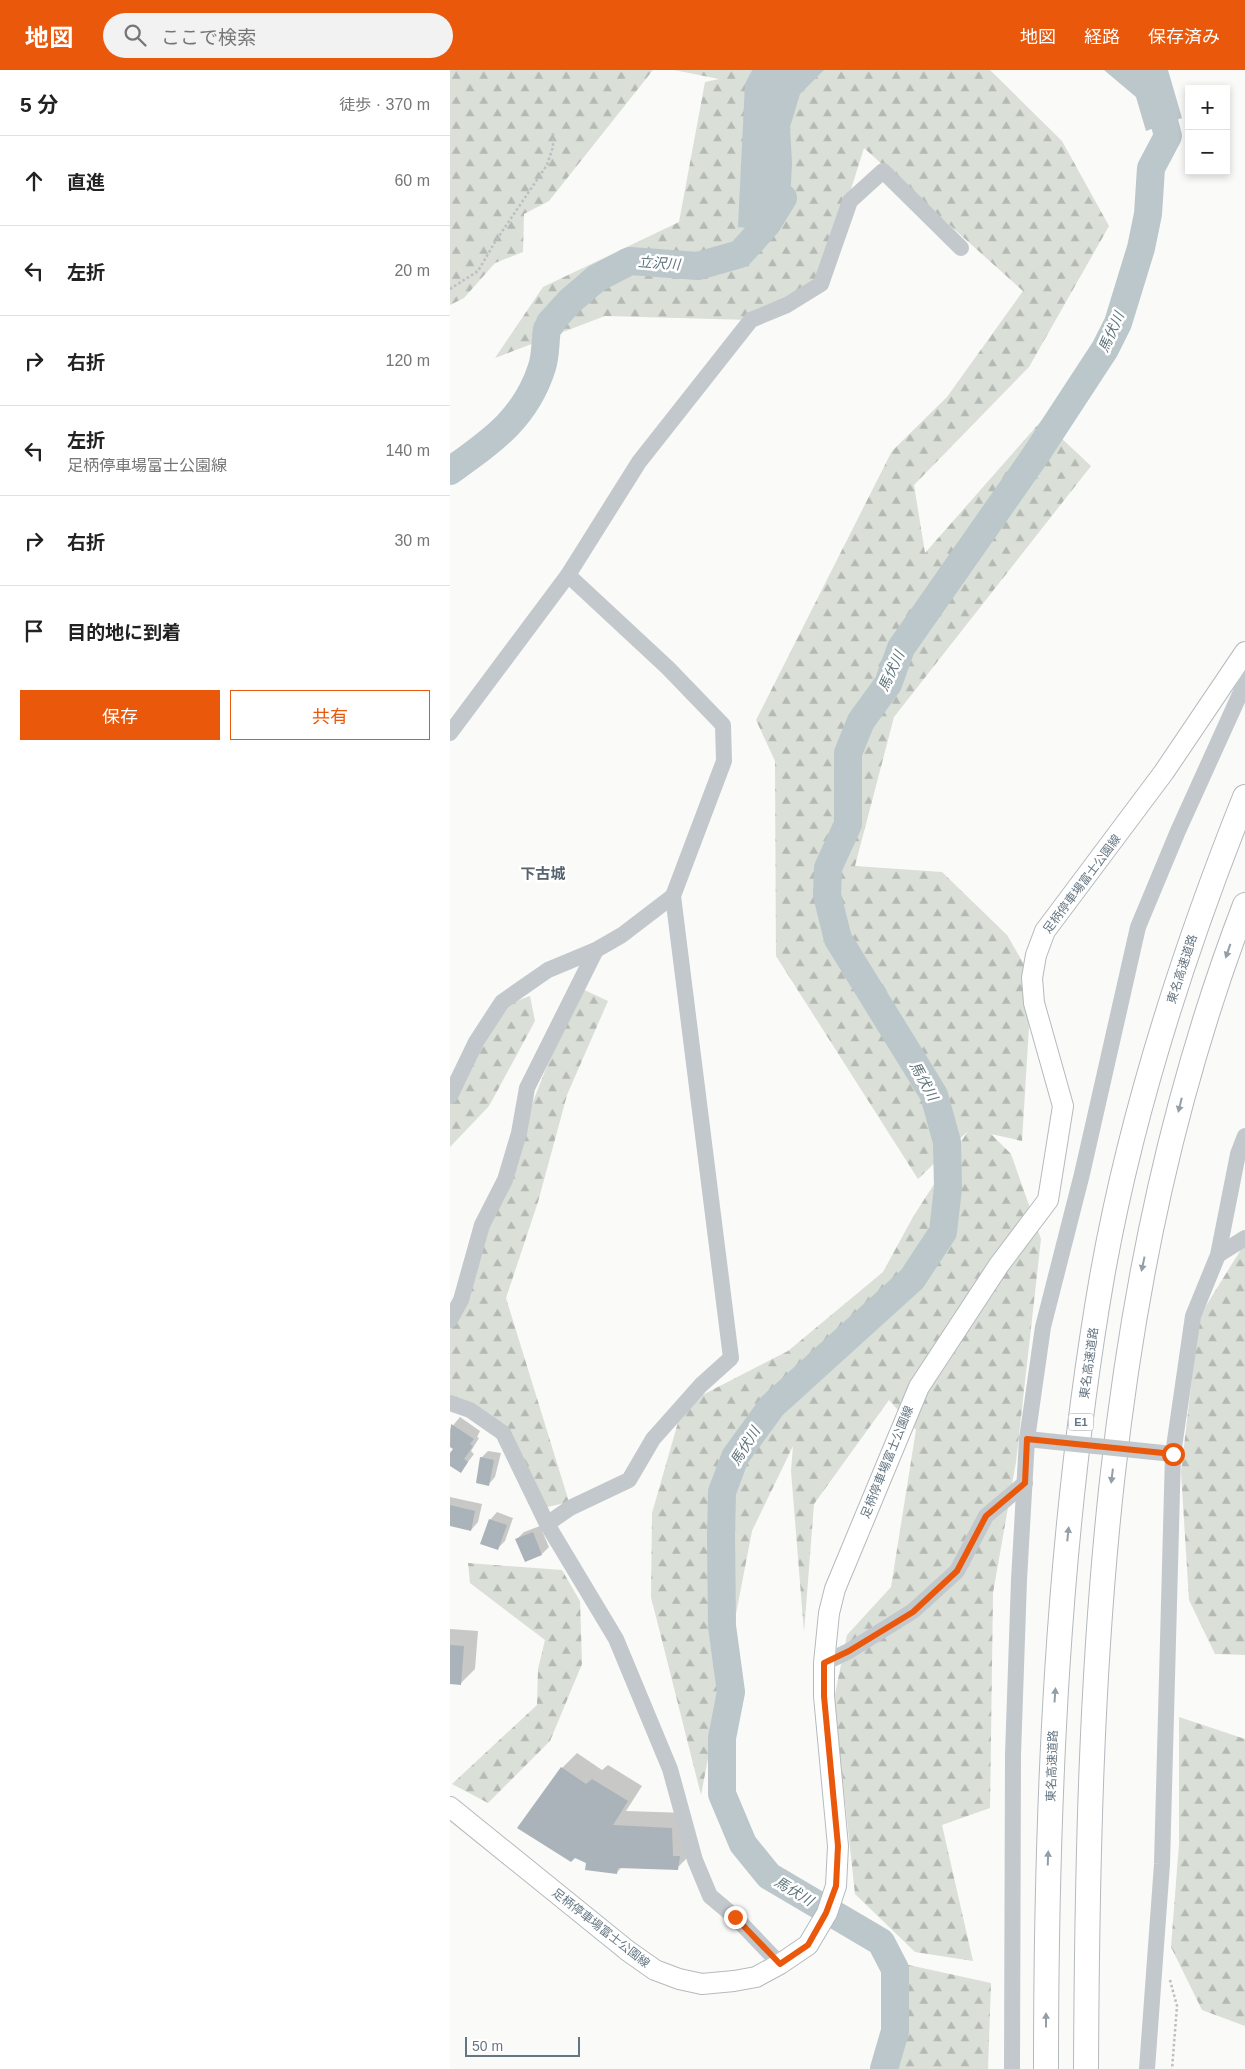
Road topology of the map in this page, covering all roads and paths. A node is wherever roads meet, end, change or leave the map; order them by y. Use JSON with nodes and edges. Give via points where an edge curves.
{"nodes":[{"id":1,"x":553,"y":133,"type":"dead end"},
{"id":2,"x":961,"y":248,"type":"dead end"},
{"id":3,"x":450,"y":289,"type":"edge"},
{"id":4,"x":568,"y":575,"type":"junction"},
{"id":5,"x":1243,"y":655,"type":"edge"},
{"id":6,"x":450,"y":733,"type":"edge"},
{"id":7,"x":1245,"y":797,"type":"edge"},
{"id":8,"x":673,"y":896,"type":"junction"},
{"id":9,"x":1245,"y":905,"type":"edge"},
{"id":10,"x":596,"y":950,"type":"junction"},
{"id":11,"x":450,"y":1096,"type":"edge"},
{"id":12,"x":1245,"y":1136,"type":"edge"},
{"id":13,"x":1245,"y":1238,"type":"edge"},
{"id":14,"x":1218,"y":1256,"type":"junction"},
{"id":15,"x":450,"y":1320,"type":"edge"},
{"id":16,"x":450,"y":1403,"type":"edge"},
{"id":17,"x":1027,"y":1439,"type":"junction"},
{"id":18,"x":1173,"y":1454,"type":"junction"},
{"id":19,"x":1025,"y":1483,"type":"junction"},
{"id":20,"x":547,"y":1524,"type":"junction"},
{"id":21,"x":824,"y":1663,"type":"junction"},
{"id":22,"x":450,"y":1807,"type":"edge"},
{"id":23,"x":780,"y":1964,"type":"junction"},
{"id":24,"x":1170,"y":1979,"type":"dead end"},
{"id":25,"x":1012,"y":2069,"type":"edge"},
{"id":26,"x":1046,"y":2069,"type":"edge"},
{"id":27,"x":1086,"y":2069,"type":"edge"},
{"id":28,"x":1147,"y":2069,"type":"edge"},
{"id":29,"x":1172,"y":2069,"type":"edge"}],
"edges":[{"from":1,"to":3,"type":"path","via":[[553,147],[547,166],[478,271]]},
{"from":2,"to":4,"type":"street","via":[[883,171],[850,201],[821,284],[787,305],[751,320],[639,462]]},
{"from":4,"to":6,"type":"street"},
{"from":4,"to":8,"type":"street","via":[[668,668],[723,725],[724,761]]},
{"from":5,"to":17,"type":"street","via":[[1245,683],[1138,927],[1043,1328]]},
{"from":5,"to":21,"type":"main road","name":"足柄停車場富士公園線","via":[[1164,772],[1045,931],[1032,978],[1034,1003],[1063,1106],[1048,1200],[999,1265],[919,1388],[835,1590],[829,1613]]},
{"from":26,"to":7,"type":"highway","name":"東名高速道路","number":"E1","one_way":true,"via":[[1046,1908],[1055,1704],[1068,1535],[1101,1285],[1124,1174],[1153,1063],[1187,953]]},
{"from":8,"to":10,"type":"street","via":[[622,935]]},
{"from":8,"to":20,"type":"street","via":[[732,1358],[701,1386],[653,1439],[629,1480],[570,1508]]},
{"from":9,"to":27,"type":"highway","one_way":true,"via":[[1186,1080],[1162,1175],[1140,1277],[1120,1414],[1106,1520],[1096,1662],[1086,1908]]},
{"from":10,"to":11,"type":"street","via":[[548,970],[502,1002],[476,1042]]},
{"from":10,"to":15,"type":"street","via":[[527,1088],[519,1133],[505,1180],[482,1224],[461,1300]]},
{"from":12,"to":14,"type":"street","via":[[1238,1154]]},
{"from":13,"to":14,"type":"street"},
{"from":14,"to":18,"type":"street","via":[[1193,1316]]},
{"from":16,"to":20,"type":"street","via":[[470,1410],[502,1433]]},
{"from":17,"to":18,"type":"street","bridge":true},
{"from":17,"to":19,"type":"street"},
{"from":18,"to":28,"type":"street","via":[[1162,1864]]},
{"from":19,"to":21,"type":"street","via":[[986,1516],[957,1571],[913,1612]]},
{"from":19,"to":25,"type":"street","via":[[1013,1755]]},
{"from":20,"to":23,"type":"street","via":[[616,1639],[670,1768],[695,1860],[710,1896]]},
{"from":21,"to":23,"type":"main road","name":"足柄停車場富士公園線","via":[[824,1696],[838,1846],[836,1886],[826,1913],[808,1945]]},
{"from":22,"to":23,"type":"main road","name":"足柄停車場富士公園線","via":[[655,1970],[702,1984],[756,1977]]},
{"from":24,"to":29,"type":"path","via":[[1177,2006]]}]}
